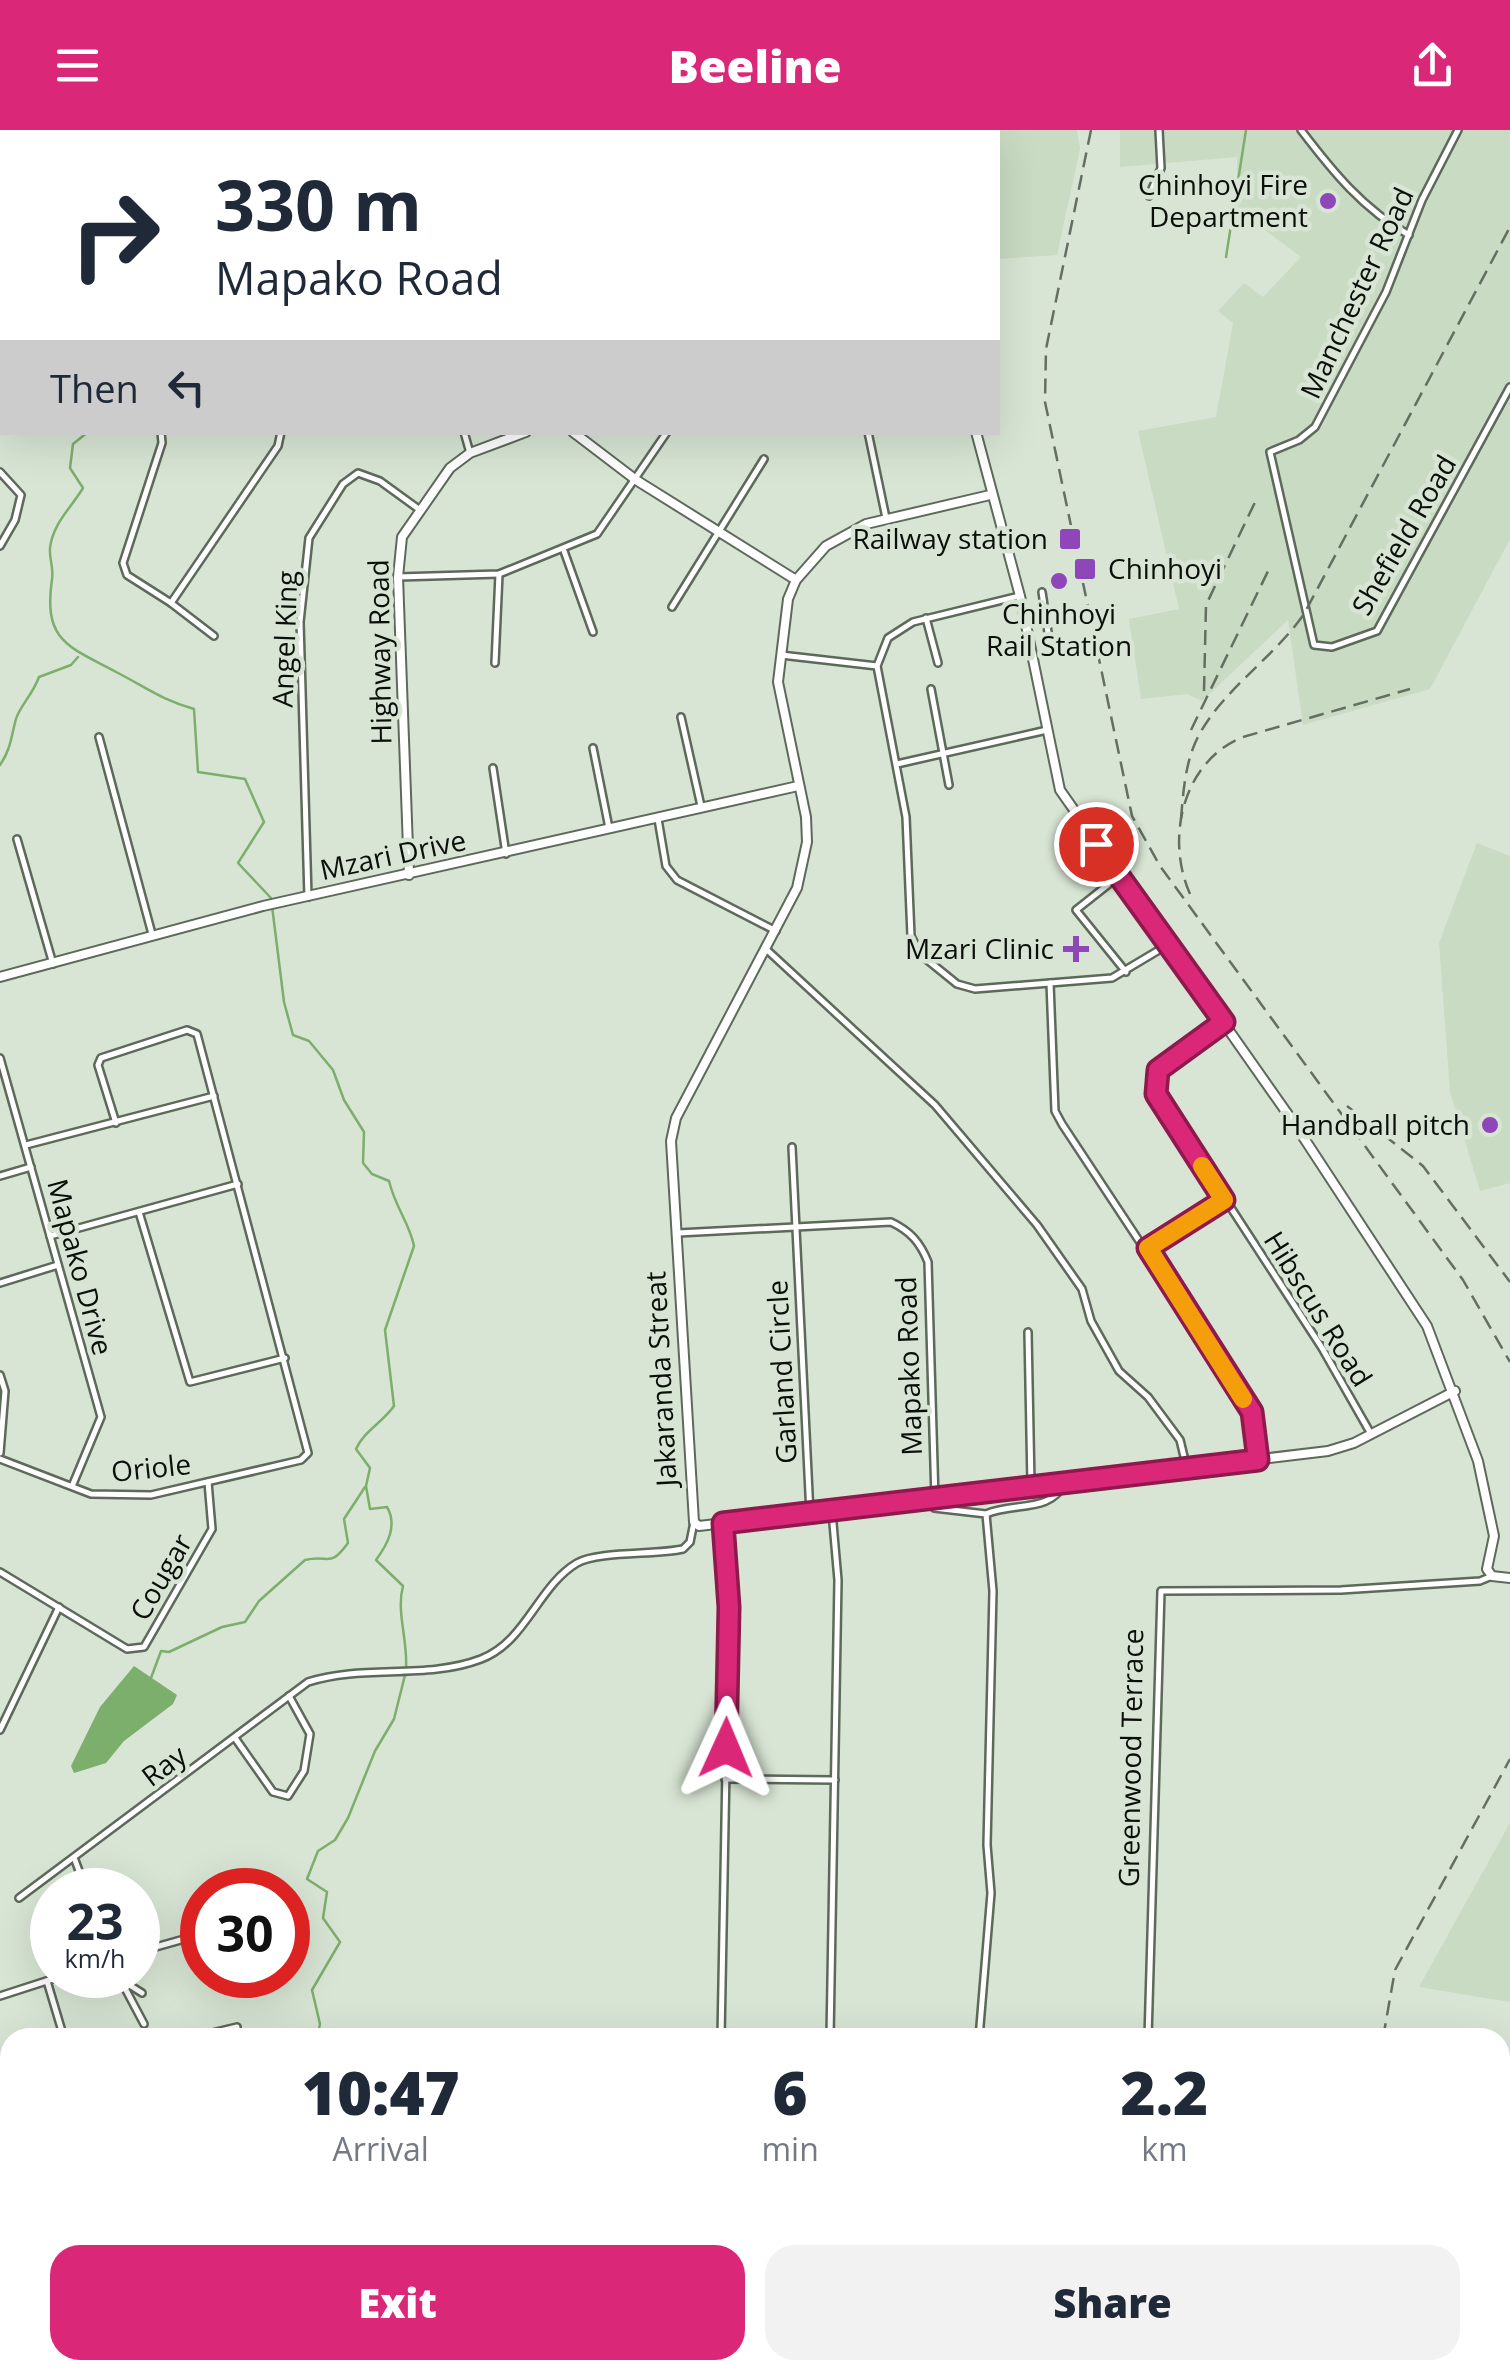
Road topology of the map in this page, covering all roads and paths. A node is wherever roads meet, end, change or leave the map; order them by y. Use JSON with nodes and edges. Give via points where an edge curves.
{"nodes":[{"id":1,"x":1159,"y":130,"type":"edge"},
{"id":2,"x":1301,"y":130,"type":"edge"},
{"id":3,"x":1458,"y":130,"type":"edge"},
{"id":4,"x":1149,"y":196,"type":"dead end"},
{"id":5,"x":1410,"y":236,"type":"junction"},
{"id":6,"x":1510,"y":386,"type":"edge"},
{"id":7,"x":161,"y":435,"type":"edge"},
{"id":8,"x":280,"y":435,"type":"edge"},
{"id":9,"x":465,"y":435,"type":"edge"},
{"id":10,"x":518,"y":435,"type":"edge"},
{"id":11,"x":577,"y":435,"type":"edge"},
{"id":12,"x":665,"y":435,"type":"edge"},
{"id":13,"x":869,"y":435,"type":"edge"},
{"id":14,"x":977,"y":435,"type":"edge"},
{"id":15,"x":1270,"y":452,"type":"joint"},
{"id":16,"x":470,"y":454,"type":"junction"},
{"id":17,"x":764,"y":459,"type":"dead end"},
{"id":18,"x":0,"y":472,"type":"edge"},
{"id":19,"x":636,"y":480,"type":"junction"},
{"id":20,"x":990,"y":495,"type":"junction"},
{"id":21,"x":420,"y":510,"type":"junction"},
{"id":22,"x":887,"y":520,"type":"junction"},
{"id":23,"x":717,"y":531,"type":"junction"},
{"id":24,"x":0,"y":546,"type":"edge"},
{"id":25,"x":564,"y":551,"type":"junction"},
{"id":26,"x":499,"y":574,"type":"junction"},
{"id":27,"x":398,"y":577,"type":"junction"},
{"id":28,"x":796,"y":580,"type":"junction"},
{"id":29,"x":1042,"y":592,"type":"dead end"},
{"id":30,"x":1020,"y":596,"type":"junction"},
{"id":31,"x":171,"y":603,"type":"junction"},
{"id":32,"x":672,"y":607,"type":"dead end"},
{"id":33,"x":926,"y":618,"type":"junction"},
{"id":34,"x":593,"y":632,"type":"dead end"},
{"id":35,"x":214,"y":636,"type":"dead end"},
{"id":36,"x":1049,"y":639,"type":"dead end"},
{"id":37,"x":780,"y":655,"type":"junction"},
{"id":38,"x":938,"y":663,"type":"dead end"},
{"id":39,"x":495,"y":664,"type":"dead end"},
{"id":40,"x":877,"y":666,"type":"junction"},
{"id":41,"x":931,"y":689,"type":"dead end"},
{"id":42,"x":681,"y":716,"type":"dead end"},
{"id":43,"x":1047,"y":730,"type":"junction"},
{"id":44,"x":100,"y":737,"type":"dead end"},
{"id":45,"x":592,"y":748,"type":"dead end"},
{"id":46,"x":942,"y":753,"type":"junction"},
{"id":47,"x":897,"y":764,"type":"junction"},
{"id":48,"x":493,"y":768,"type":"dead end"},
{"id":49,"x":798,"y":786,"type":"junction"},
{"id":50,"x":949,"y":786,"type":"dead end"},
{"id":51,"x":701,"y":808,"type":"junction"},
{"id":52,"x":658,"y":819,"type":"junction"},
{"id":53,"x":609,"y":830,"type":"junction"},
{"id":54,"x":17,"y":839,"type":"dead end"},
{"id":55,"x":506,"y":854,"type":"junction"},
{"id":56,"x":410,"y":875,"type":"junction"},
{"id":57,"x":1119,"y":876,"type":"junction"},
{"id":58,"x":308,"y":896,"type":"junction"},
{"id":59,"x":776,"y":932,"type":"junction"},
{"id":60,"x":152,"y":934,"type":"junction"},
{"id":61,"x":1169,"y":944,"type":"junction"},
{"id":62,"x":766,"y":949,"type":"junction"},
{"id":63,"x":54,"y":964,"type":"junction"},
{"id":64,"x":1126,"y":972,"type":"junction"},
{"id":65,"x":0,"y":977,"type":"edge"},
{"id":66,"x":1050,"y":983,"type":"junction"},
{"id":67,"x":1224,"y":1022,"type":"junction"},
{"id":68,"x":0,"y":1058,"type":"edge"},
{"id":69,"x":3,"y":1081,"type":"edge"},
{"id":70,"x":214,"y":1096,"type":"junction"},
{"id":71,"x":116,"y":1123,"type":"junction"},
{"id":72,"x":26,"y":1144,"type":"junction"},
{"id":73,"x":792,"y":1147,"type":"dead end"},
{"id":74,"x":32,"y":1167,"type":"junction"},
{"id":75,"x":0,"y":1176,"type":"edge"},
{"id":76,"x":238,"y":1184,"type":"junction"},
{"id":77,"x":1224,"y":1200,"type":"junction"},
{"id":78,"x":139,"y":1212,"type":"junction"},
{"id":79,"x":794,"y":1228,"type":"junction"},
{"id":80,"x":677,"y":1233,"type":"junction"},
{"id":81,"x":50,"y":1236,"type":"junction"},
{"id":82,"x":1148,"y":1248,"type":"junction"},
{"id":83,"x":58,"y":1265,"type":"junction"},
{"id":84,"x":0,"y":1283,"type":"edge"},
{"id":85,"x":1028,"y":1332,"type":"dead end"},
{"id":86,"x":285,"y":1358,"type":"junction"},
{"id":87,"x":0,"y":1375,"type":"edge"},
{"id":88,"x":1455,"y":1391,"type":"junction"},
{"id":89,"x":1372,"y":1434,"type":"junction"},
{"id":90,"x":0,"y":1456,"type":"edge"},
{"id":91,"x":1258,"y":1460,"type":"junction"},
{"id":92,"x":1187,"y":1469,"type":"junction"},
{"id":93,"x":208,"y":1482,"type":"junction"},
{"id":94,"x":1064,"y":1483,"type":"junction"},
{"id":95,"x":73,"y":1484,"type":"junction"},
{"id":96,"x":1031,"y":1485,"type":"junction"},
{"id":97,"x":933,"y":1499,"type":"junction"},
{"id":98,"x":832,"y":1512,"type":"junction"},
{"id":99,"x":810,"y":1514,"type":"junction"},
{"id":100,"x":986,"y":1514,"type":"junction"},
{"id":101,"x":694,"y":1522,"type":"junction"},
{"id":102,"x":723,"y":1523,"type":"junction"},
{"id":103,"x":0,"y":1572,"type":"edge"},
{"id":104,"x":1492,"y":1576,"type":"junction"},
{"id":105,"x":1510,"y":1578,"type":"edge"},
{"id":106,"x":59,"y":1607,"type":"junction"},
{"id":107,"x":289,"y":1696,"type":"junction"},
{"id":108,"x":0,"y":1730,"type":"edge"},
{"id":109,"x":234,"y":1738,"type":"junction"},
{"id":110,"x":726,"y":1779,"type":"junction"},
{"id":111,"x":835,"y":1780,"type":"junction"},
{"id":112,"x":75,"y":1860,"type":"junction"},
{"id":113,"x":78,"y":1868,"type":"edge"},
{"id":114,"x":19,"y":1898,"type":"dead end"},
{"id":115,"x":30,"y":1987,"type":"edge"},
{"id":116,"x":0,"y":1996,"type":"edge"},
{"id":117,"x":53,"y":1998,"type":"edge"},
{"id":118,"x":130,"y":1998,"type":"edge"},
{"id":119,"x":144,"y":2024,"type":"dead end"},
{"id":120,"x":237,"y":2027,"type":"dead end"},
{"id":121,"x":61,"y":2028,"type":"edge"},
{"id":122,"x":233,"y":2028,"type":"edge"},
{"id":123,"x":721,"y":2028,"type":"edge"},
{"id":124,"x":830,"y":2028,"type":"edge"},
{"id":125,"x":980,"y":2028,"type":"edge"},
{"id":126,"x":1148,"y":2028,"type":"edge"}],
"edges":[{"from":1,"to":4,"type":"street","via":[[1161,168]]},
{"from":2,"to":5,"type":"street","via":[[1352,193]]},
{"from":3,"to":5,"type":"street","name":"Manchester Road"},
{"from":5,"to":15,"type":"street","name":"Manchester Road","via":[[1315,427]]},
{"from":6,"to":15,"type":"street","name":"Shefield Road","via":[[1377,630],[1364,638],[1314,646]]},
{"from":7,"to":31,"type":"street","via":[[123,563],[127,575]]},
{"from":8,"to":31,"type":"street"},
{"from":9,"to":16,"type":"street"},
{"from":10,"to":16,"type":"street","name":"Highway Road"},
{"from":11,"to":19,"type":"street"},
{"from":12,"to":19,"type":"street"},
{"from":13,"to":22,"type":"street"},
{"from":14,"to":20,"type":"street"},
{"from":16,"to":21,"type":"street","name":"Highway Road","via":[[450,468]]},
{"from":17,"to":23,"type":"street"},
{"from":18,"to":24,"type":"street","via":[[21,496]]},
{"from":19,"to":23,"type":"street"},
{"from":19,"to":25,"type":"street","via":[[596,534]]},
{"from":20,"to":22,"type":"street"},
{"from":20,"to":30,"type":"street"},
{"from":21,"to":27,"type":"street","name":"Highway Road","via":[[402,538]]},
{"from":21,"to":58,"type":"street","name":"Angel King","via":[[380,480],[358,473],[343,484],[309,538],[300,622]]},
{"from":22,"to":28,"type":"street","via":[[826,546]]},
{"from":23,"to":28,"type":"street"},
{"from":23,"to":32,"type":"street"},
{"from":25,"to":26,"type":"street"},
{"from":25,"to":34,"type":"street"},
{"from":26,"to":27,"type":"street"},
{"from":26,"to":39,"type":"street"},
{"from":27,"to":56,"type":"street","name":"Highway Road"},
{"from":28,"to":37,"type":"street"},
{"from":29,"to":36,"type":"street"},
{"from":30,"to":33,"type":"street"},
{"from":30,"to":43,"type":"street"},
{"from":31,"to":35,"type":"street"},
{"from":33,"to":38,"type":"street"},
{"from":33,"to":40,"type":"street","via":[[888,638]]},
{"from":37,"to":40,"type":"street"},
{"from":37,"to":49,"type":"street","via":[[782,711]]},
{"from":40,"to":47,"type":"street"},
{"from":41,"to":46,"type":"street"},
{"from":42,"to":51,"type":"street"},
{"from":43,"to":46,"type":"street"},
{"from":43,"to":57,"type":"street","via":[[1060,790]]},
{"from":44,"to":60,"type":"street"},
{"from":45,"to":53,"type":"street"},
{"from":46,"to":47,"type":"street"},
{"from":46,"to":50,"type":"street"},
{"from":47,"to":66,"type":"street","via":[[910,936],[920,954],[958,984]]},
{"from":48,"to":55,"type":"street"},
{"from":49,"to":51,"type":"street","name":"Mzari Drive"},
{"from":49,"to":59,"type":"street","name":"Jakaranda Streat","via":[[807,842],[797,888]]},
{"from":51,"to":52,"type":"street","name":"Mzari Drive"},
{"from":52,"to":53,"type":"street","name":"Mzari Drive"},
{"from":52,"to":59,"type":"street","via":[[666,866],[677,880]]},
{"from":53,"to":55,"type":"street","name":"Mzari Drive"},
{"from":54,"to":63,"type":"street"},
{"from":55,"to":56,"type":"street","name":"Mzari Drive"},
{"from":56,"to":58,"type":"street","name":"Mzari Drive"},
{"from":57,"to":61,"type":"street"},
{"from":57,"to":64,"type":"street","via":[[1076,910]]},
{"from":58,"to":60,"type":"street","name":"Mzari Drive"},
{"from":59,"to":62,"type":"street","name":"Jakaranda Streat"},
{"from":60,"to":63,"type":"street","name":"Mzari Drive"},
{"from":61,"to":64,"type":"street"},
{"from":61,"to":67,"type":"street"},
{"from":62,"to":80,"type":"street","name":"Jakaranda Streat","via":[[676,1118],[671,1142]]},
{"from":62,"to":92,"type":"street","via":[[935,1105],[1037,1225],[1082,1289],[1091,1321],[1120,1371],[1180,1440]]},
{"from":63,"to":65,"type":"street","name":"Mzari Drive"},
{"from":64,"to":66,"type":"street"},
{"from":66,"to":82,"type":"street","via":[[1056,1111]]},
{"from":67,"to":77,"type":"street","name":"Hibscus Road","via":[[1158,1070],[1155,1082],[1156,1094]]},
{"from":67,"to":88,"type":"street","via":[[1427,1326]]},
{"from":68,"to":69,"type":"street","name":"Mapako Drive"},
{"from":69,"to":72,"type":"street","name":"Mapako Drive"},
{"from":70,"to":71,"type":"street"},
{"from":70,"to":71,"type":"street","via":[[197,1034],[187,1030],[101,1058]]},
{"from":70,"to":76,"type":"street"},
{"from":71,"to":72,"type":"street"},
{"from":72,"to":74,"type":"street","name":"Mapako Drive"},
{"from":73,"to":79,"type":"street","name":"Garland Circle"},
{"from":74,"to":75,"type":"street"},
{"from":74,"to":81,"type":"street","name":"Mapako Drive"},
{"from":76,"to":78,"type":"street"},
{"from":76,"to":86,"type":"street"},
{"from":77,"to":82,"type":"street"},
{"from":77,"to":89,"type":"street","name":"Hibscus Road"},
{"from":78,"to":81,"type":"street"},
{"from":78,"to":86,"type":"street","via":[[190,1382]]},
{"from":79,"to":80,"type":"street","name":"Mapako Road"},
{"from":79,"to":97,"type":"street","name":"Mapako Road","via":[[890,1222],[922,1246],[928,1262]]},
{"from":79,"to":99,"type":"street","name":"Garland Circle"},
{"from":80,"to":101,"type":"street","name":"Jakaranda Streat"},
{"from":81,"to":83,"type":"street","name":"Mapako Drive"},
{"from":82,"to":91,"type":"street","via":[[1252,1412]]},
{"from":83,"to":84,"type":"street"},
{"from":83,"to":95,"type":"street","name":"Mapako Drive","via":[[100,1417]]},
{"from":85,"to":96,"type":"street"},
{"from":86,"to":93,"type":"street","name":"Oriole","via":[[308,1453]]},
{"from":87,"to":90,"type":"street"},
{"from":88,"to":89,"type":"street"},
{"from":88,"to":104,"type":"street","via":[[1492,1516]]},
{"from":89,"to":91,"type":"street","via":[[1328,1451]]},
{"from":90,"to":95,"type":"street","name":"Oriole"},
{"from":91,"to":92,"type":"street"},
{"from":92,"to":94,"type":"street"},
{"from":93,"to":95,"type":"street","name":"Oriole","via":[[151,1494],[91,1494]]},
{"from":93,"to":106,"type":"street","name":"Cougar","via":[[212,1529],[144,1646],[127,1649]]},
{"from":94,"to":96,"type":"street"},
{"from":94,"to":100,"type":"street","via":[[1047,1503]]},
{"from":96,"to":97,"type":"street"},
{"from":97,"to":98,"type":"street"},
{"from":97,"to":100,"type":"street","via":[[934,1508],[947,1512]]},
{"from":98,"to":99,"type":"street"},
{"from":98,"to":111,"type":"street","via":[[838,1580]]},
{"from":99,"to":102,"type":"street"},
{"from":100,"to":125,"type":"street","via":[[994,1592],[991,1893]]},
{"from":101,"to":102,"type":"street"},
{"from":101,"to":107,"type":"street","name":"Ray","via":[[683,1549],[579,1561],[510,1640],[482,1659],[435,1669],[336,1673]]},
{"from":102,"to":110,"type":"street","via":[[729,1607]]},
{"from":103,"to":106,"type":"street","name":"Cougar"},
{"from":104,"to":105,"type":"street","name":"Greenwood Terrace"},
{"from":104,"to":126,"type":"street","name":"Greenwood Terrace","via":[[1340,1590],[1161,1591]]},
{"from":106,"to":108,"type":"street"},
{"from":107,"to":109,"type":"street","name":"Ray"},
{"from":107,"to":109,"type":"street","via":[[310,1734],[304,1772],[288,1796],[264,1782]]},
{"from":109,"to":112,"type":"street","name":"Ray"},
{"from":110,"to":111,"type":"street"},
{"from":110,"to":123,"type":"street"},
{"from":111,"to":124,"type":"street"},
{"from":112,"to":113,"type":"street"},
{"from":112,"to":114,"type":"street","name":"Ray"},
{"from":115,"to":116,"type":"street"},
{"from":117,"to":121,"type":"street"},
{"from":118,"to":119,"type":"street"},
{"from":120,"to":122,"type":"street"}]}
